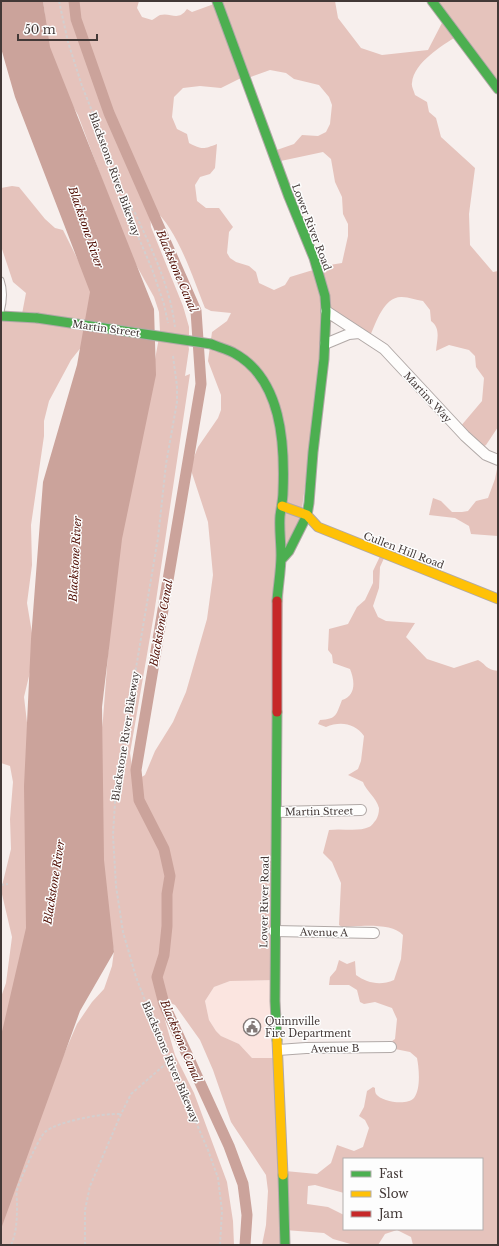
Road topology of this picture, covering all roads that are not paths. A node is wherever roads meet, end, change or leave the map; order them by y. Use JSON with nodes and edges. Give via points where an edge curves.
{"nodes":[{"id":1,"x":217,"y":1,"type":"edge"},
{"id":2,"x":432,"y":1,"type":"edge"},
{"id":3,"x":498,"y":89,"type":"edge"},
{"id":4,"x":1,"y":280,"type":"edge"},
{"id":5,"x":326,"y":311,"type":"junction"},
{"id":6,"x":1,"y":312,"type":"edge"},
{"id":7,"x":1,"y":316,"type":"edge"},
{"id":8,"x":359,"y":333,"type":"junction"},
{"id":9,"x":211,"y":344,"type":"joint"},
{"id":10,"x":325,"y":344,"type":"junction"},
{"id":11,"x":498,"y":460,"type":"edge"},
{"id":12,"x":282,"y":506,"type":"junction"},
{"id":13,"x":307,"y":515,"type":"junction"},
{"id":14,"x":281,"y":560,"type":"junction"},
{"id":15,"x":498,"y":599,"type":"edge"},
{"id":16,"x":361,"y":810,"type":"dead end"},
{"id":17,"x":276,"y":812,"type":"junction"},
{"id":18,"x":274,"y":931,"type":"junction"},
{"id":19,"x":374,"y":933,"type":"dead end"},
{"id":20,"x":391,"y":1046,"type":"dead end"},
{"id":21,"x":278,"y":1050,"type":"junction"},
{"id":22,"x":285,"y":1245,"type":"edge"}],
"edges":[{"from":1,"to":5,"type":"street","name":"Lower River Road","via":[[276,164],[314,258],[325,296]]},
{"from":2,"to":3,"type":"street"},
{"from":4,"to":6,"type":"lane","via":[[4,287],[4,302]]},
{"from":5,"to":8,"type":"street","name":"Martins Way"},
{"from":5,"to":10,"type":"street","name":"Lower River Road"},
{"from":7,"to":9,"type":"street","name":"Martin Street","bridge":true,"via":[[38,318]]},
{"from":8,"to":10,"type":"street","via":[[349,334]]},
{"from":8,"to":11,"type":"street","name":"Martins Way","via":[[384,349],[465,436],[486,455]]},
{"from":9,"to":12,"type":"street","name":"Lower River Road","via":[[238,355],[262,376],[266,384],[277,410],[282,434]]},
{"from":10,"to":13,"type":"street","name":"Lower River Road"},
{"from":12,"to":13,"type":"street"},
{"from":12,"to":14,"type":"street","name":"Lower River Road"},
{"from":13,"to":14,"type":"street","name":"Lower River Road","via":[[289,551]]},
{"from":13,"to":15,"type":"street","name":"Cullen Hill Road","via":[[318,527]]},
{"from":14,"to":17,"type":"street","name":"Lower River Road","via":[[277,626]]},
{"from":16,"to":17,"type":"street","name":"Martin Street"},
{"from":17,"to":18,"type":"street","name":"Lower River Road"},
{"from":18,"to":19,"type":"street","name":"Avenue A"},
{"from":18,"to":21,"type":"street","name":"Lower River Road"},
{"from":20,"to":21,"type":"street","name":"Avenue B"},
{"from":21,"to":22,"type":"street","name":"Lower River Road"}]}
